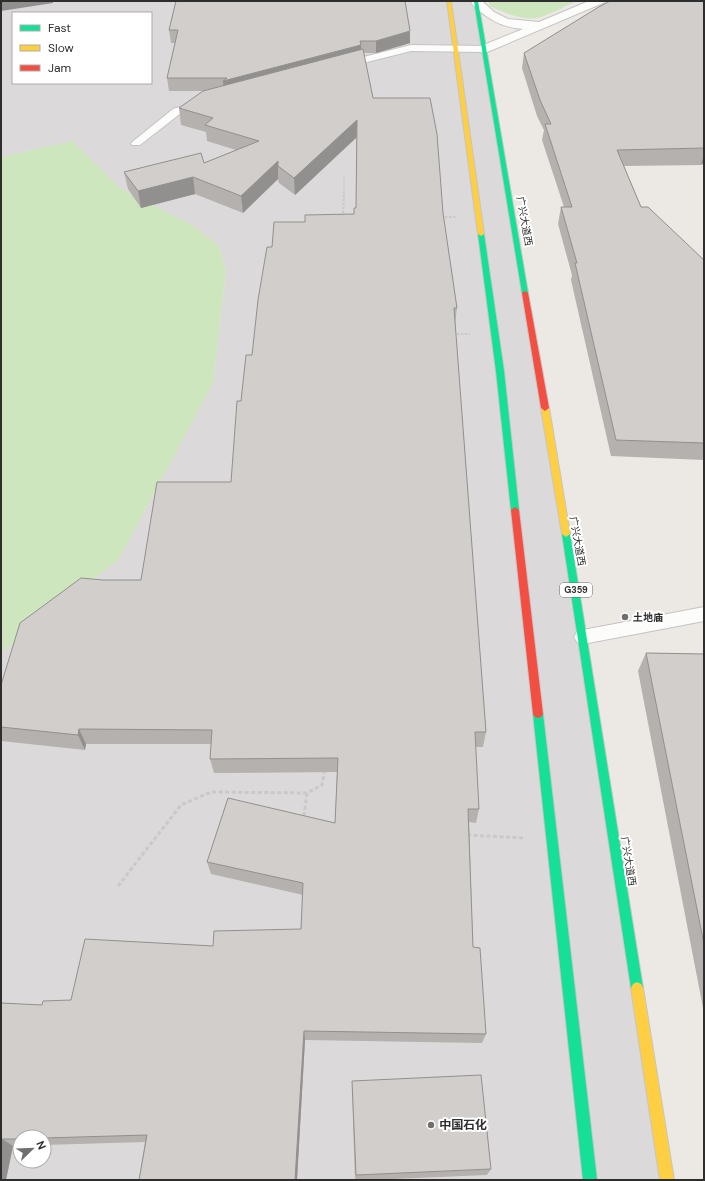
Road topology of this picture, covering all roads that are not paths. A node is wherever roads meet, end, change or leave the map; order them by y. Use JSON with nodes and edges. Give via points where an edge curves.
{"nodes":[{"id":1,"x":449,"y":1,"type":"edge"},
{"id":2,"x":598,"y":1,"type":"edge"},
{"id":3,"x":476,"y":2,"type":"edge"},
{"id":4,"x":544,"y":24,"type":"junction"},
{"id":5,"x":456,"y":49,"type":"junction"},
{"id":6,"x":485,"y":49,"type":"junction"},
{"id":7,"x":331,"y":68,"type":"edge"},
{"id":8,"x":211,"y":101,"type":"edge"},
{"id":9,"x":136,"y":143,"type":"dead end"},
{"id":10,"x":704,"y":614,"type":"edge"},
{"id":11,"x":584,"y":637,"type":"junction"},
{"id":12,"x":590,"y":1180,"type":"edge"},
{"id":13,"x":667,"y":1180,"type":"edge"}],
"edges":[{"from":1,"to":5,"type":"highway"},
{"from":2,"to":4,"type":"street"},
{"from":3,"to":4,"type":"street","via":[[504,23],[527,26]]},
{"from":3,"to":6,"type":"highway","name":"广兴大道西","number":"G359"},
{"from":4,"to":6,"type":"street"},
{"from":5,"to":6,"type":"lane"},
{"from":5,"to":7,"type":"lane","via":[[411,48]]},
{"from":5,"to":12,"type":"highway","via":[[495,334]]},
{"from":6,"to":11,"type":"highway","name":"广兴大道西","number":"G359"},
{"from":8,"to":9,"type":"lane","via":[[177,111]]},
{"from":10,"to":11,"type":"lane"},
{"from":11,"to":13,"type":"highway","name":"广兴大道西","number":"G359"}]}
